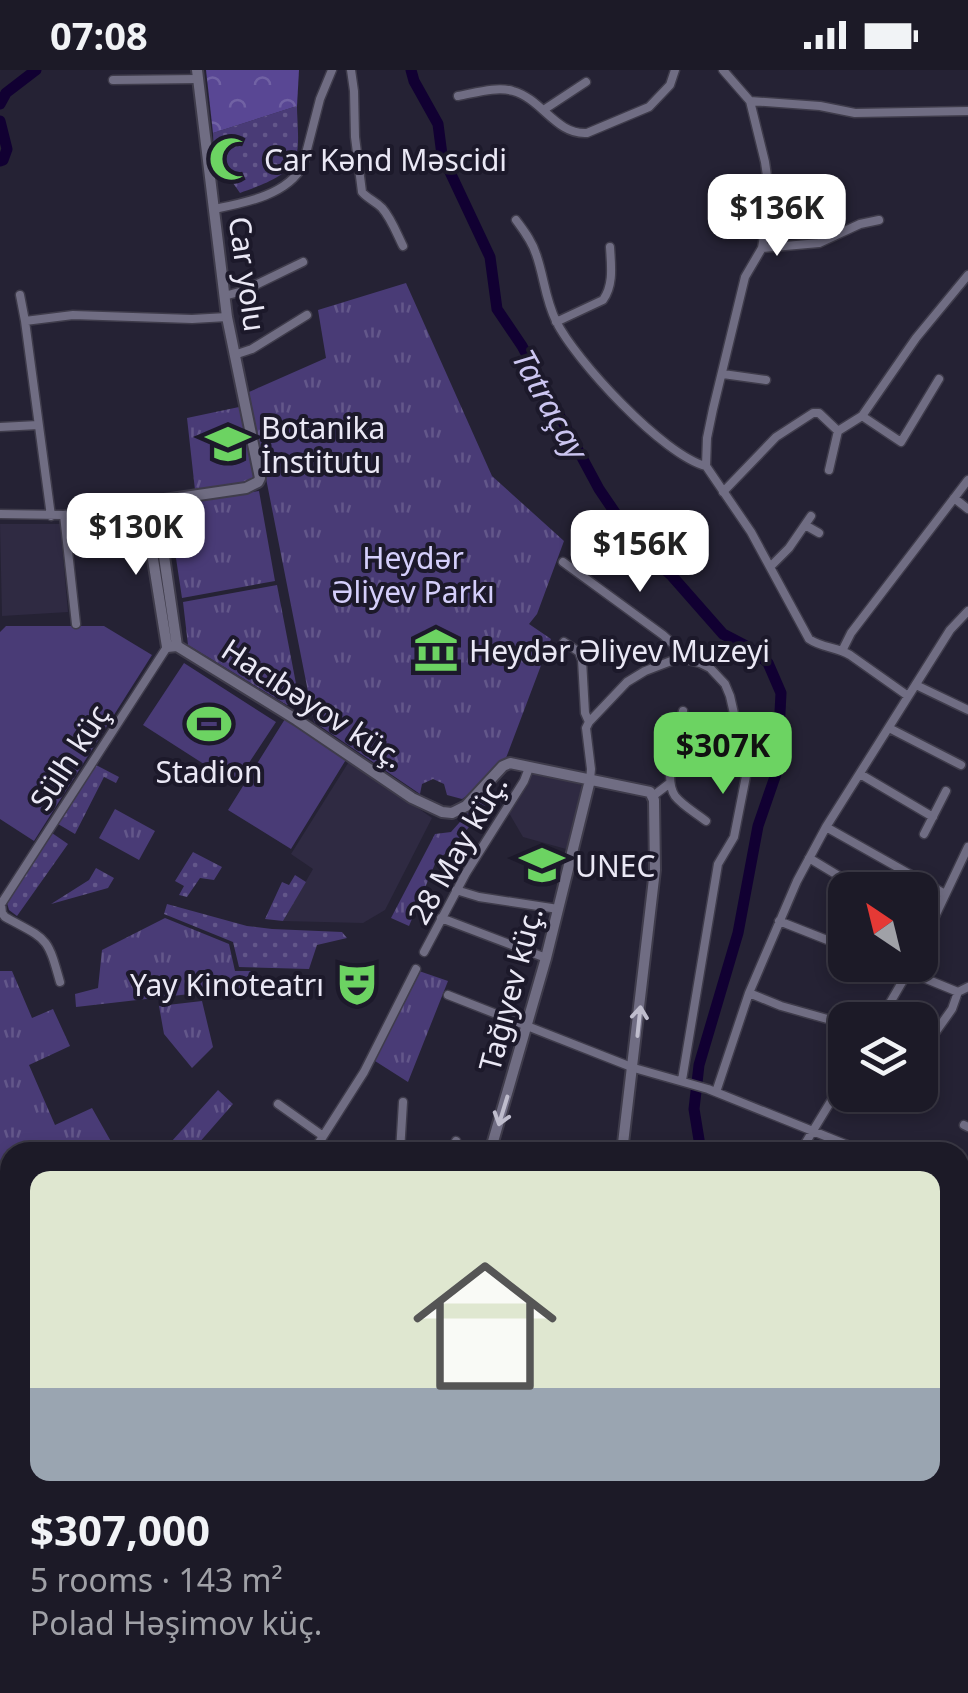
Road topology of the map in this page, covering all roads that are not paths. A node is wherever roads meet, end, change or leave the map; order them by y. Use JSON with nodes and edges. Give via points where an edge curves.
{"nodes":[{"id":1,"x":332,"y":70,"type":"edge"},
{"id":2,"x":351,"y":70,"type":"edge"},
{"id":3,"x":675,"y":70,"type":"edge"},
{"id":4,"x":722,"y":70,"type":"edge"},
{"id":5,"x":197,"y":74,"type":"edge"},
{"id":6,"x":113,"y":80,"type":"dead end"},
{"id":7,"x":586,"y":82,"type":"dead end"},
{"id":8,"x":458,"y":96,"type":"dead end"},
{"id":9,"x":750,"y":101,"type":"junction"},
{"id":10,"x":544,"y":109,"type":"junction"},
{"id":11,"x":968,"y":111,"type":"edge"},
{"id":12,"x":214,"y":209,"type":"junction"},
{"id":13,"x":516,"y":220,"type":"dead end"},
{"id":14,"x":878,"y":220,"type":"dead end"},
{"id":15,"x":403,"y":246,"type":"dead end"},
{"id":16,"x":610,"y":247,"type":"dead end"},
{"id":17,"x":762,"y":248,"type":"junction"},
{"id":18,"x":304,"y":262,"type":"dead end"},
{"id":19,"x":968,"y":276,"type":"edge"},
{"id":20,"x":20,"y":295,"type":"dead end"},
{"id":21,"x":224,"y":296,"type":"junction"},
{"id":22,"x":307,"y":316,"type":"dead end"},
{"id":23,"x":227,"y":317,"type":"junction"},
{"id":24,"x":26,"y":320,"type":"junction"},
{"id":25,"x":556,"y":322,"type":"junction"},
{"id":26,"x":234,"y":356,"type":"junction"},
{"id":27,"x":722,"y":374,"type":"junction"},
{"id":28,"x":940,"y":379,"type":"dead end"},
{"id":29,"x":766,"y":380,"type":"dead end"},
{"id":30,"x":862,"y":416,"type":"junction"},
{"id":31,"x":38,"y":425,"type":"junction"},
{"id":32,"x":0,"y":428,"type":"edge"},
{"id":33,"x":838,"y":431,"type":"junction"},
{"id":34,"x":706,"y":466,"type":"junction"},
{"id":35,"x":829,"y":470,"type":"dead end"},
{"id":36,"x":968,"y":480,"type":"edge"},
{"id":37,"x":723,"y":492,"type":"junction"},
{"id":38,"x":954,"y":498,"type":"junction"},
{"id":39,"x":150,"y":502,"type":"junction"},
{"id":40,"x":968,"y":509,"type":"edge"},
{"id":41,"x":0,"y":514,"type":"edge"},
{"id":42,"x":64,"y":515,"type":"junction"},
{"id":43,"x":52,"y":516,"type":"junction"},
{"id":44,"x":811,"y":516,"type":"dead end"},
{"id":45,"x":806,"y":525,"type":"junction"},
{"id":46,"x":819,"y":533,"type":"dead end"},
{"id":47,"x":563,"y":562,"type":"dead end"},
{"id":48,"x":771,"y":566,"type":"junction"},
{"id":49,"x":967,"y":612,"type":"edge"},
{"id":50,"x":76,"y":624,"type":"dead end"},
{"id":51,"x":564,"y":642,"type":"dead end"},
{"id":52,"x":172,"y":647,"type":"junction"},
{"id":53,"x":842,"y":650,"type":"junction"},
{"id":54,"x":679,"y":658,"type":"junction"},
{"id":55,"x":916,"y":685,"type":"junction"},
{"id":56,"x":908,"y":696,"type":"junction"},
{"id":57,"x":683,"y":710,"type":"dead end"},
{"id":58,"x":968,"y":710,"type":"edge"},
{"id":59,"x":589,"y":722,"type":"junction"},
{"id":60,"x":889,"y":728,"type":"junction"},
{"id":61,"x":961,"y":765,"type":"dead end"},
{"id":62,"x":529,"y":768,"type":"junction"},
{"id":63,"x":860,"y":774,"type":"junction"},
{"id":64,"x":590,"y":780,"type":"junction"},
{"id":65,"x":670,"y":783,"type":"junction"},
{"id":66,"x":946,"y":791,"type":"dead end"},
{"id":67,"x":653,"y":796,"type":"junction"},
{"id":68,"x":933,"y":817,"type":"junction"},
{"id":69,"x":706,"y":821,"type":"dead end"},
{"id":70,"x":826,"y":827,"type":"junction"},
{"id":71,"x":924,"y":834,"type":"dead end"},
{"id":72,"x":968,"y":848,"type":"edge"},
{"id":73,"x":809,"y":858,"type":"junction"},
{"id":74,"x":832,"y":872,"type":"edge"},
{"id":75,"x":456,"y":890,"type":"junction"},
{"id":76,"x":945,"y":894,"type":"junction"},
{"id":77,"x":558,"y":909,"type":"junction"},
{"id":78,"x":938,"y":909,"type":"edge"},
{"id":79,"x":441,"y":918,"type":"junction"},
{"id":80,"x":779,"y":921,"type":"junction"},
{"id":81,"x":828,"y":940,"type":"edge"},
{"id":82,"x":424,"y":952,"type":"dead end"},
{"id":83,"x":546,"y":958,"type":"junction"},
{"id":84,"x":416,"y":969,"type":"dead end"},
{"id":85,"x":60,"y":982,"type":"dead end"},
{"id":86,"x":938,"y":982,"type":"edge"},
{"id":87,"x":968,"y":987,"type":"edge"},
{"id":88,"x":958,"y":992,"type":"junction"},
{"id":89,"x":749,"y":993,"type":"junction"},
{"id":90,"x":448,"y":995,"type":"dead end"},
{"id":91,"x":828,"y":1019,"type":"edge"},
{"id":92,"x":528,"y":1024,"type":"junction"},
{"id":93,"x":938,"y":1029,"type":"edge"},
{"id":94,"x":634,"y":1068,"type":"junction"},
{"id":95,"x":684,"y":1081,"type":"junction"},
{"id":96,"x":712,"y":1091,"type":"junction"},
{"id":97,"x":403,"y":1102,"type":"dead end"},
{"id":98,"x":278,"y":1104,"type":"dead end"},
{"id":99,"x":828,"y":1106,"type":"edge"},
{"id":100,"x":812,"y":1132,"type":"junction"},
{"id":101,"x":323,"y":1136,"type":"junction"},
{"id":102,"x":319,"y":1142,"type":"edge"},
{"id":103,"x":401,"y":1142,"type":"edge"},
{"id":104,"x":493,"y":1142,"type":"edge"},
{"id":105,"x":623,"y":1142,"type":"edge"},
{"id":106,"x":806,"y":1142,"type":"edge"},
{"id":107,"x":838,"y":1142,"type":"edge"}],
"edges":[{"from":1,"to":12,"type":"street","via":[[298,175],[266,194]]},
{"from":2,"to":15,"type":"street","via":[[362,192],[387,214]]},
{"from":3,"to":10,"type":"street","via":[[649,106],[588,132],[566,129]]},
{"from":4,"to":9,"type":"street"},
{"from":5,"to":6,"type":"street"},
{"from":5,"to":12,"type":"street","name":"Car yolu"},
{"from":7,"to":10,"type":"street"},
{"from":8,"to":10,"type":"street","via":[[506,89]]},
{"from":9,"to":11,"type":"street","via":[[855,113]]},
{"from":9,"to":17,"type":"street","via":[[770,197]]},
{"from":12,"to":21,"type":"street","name":"Car yolu"},
{"from":13,"to":25,"type":"street","via":[[535,250]]},
{"from":14,"to":17,"type":"street","via":[[818,243]]},
{"from":16,"to":25,"type":"street","via":[[608,294]]},
{"from":17,"to":27,"type":"street","via":[[746,277]]},
{"from":18,"to":21,"type":"street"},
{"from":19,"to":30,"type":"street"},
{"from":20,"to":24,"type":"street"},
{"from":21,"to":23,"type":"street","name":"Car yolu"},
{"from":22,"to":26,"type":"street"},
{"from":23,"to":24,"type":"street"},
{"from":23,"to":26,"type":"street","name":"Car yolu"},
{"from":24,"to":31,"type":"street"},
{"from":25,"to":34,"type":"street","via":[[606,388],[678,453]]},
{"from":26,"to":39,"type":"street","name":"Car yolu","via":[[258,482]]},
{"from":27,"to":29,"type":"street"},
{"from":27,"to":34,"type":"street"},
{"from":28,"to":30,"type":"street","via":[[901,442]]},
{"from":30,"to":33,"type":"street"},
{"from":31,"to":32,"type":"street"},
{"from":31,"to":43,"type":"street"},
{"from":33,"to":35,"type":"street"},
{"from":33,"to":37,"type":"street","via":[[813,413],[776,437]]},
{"from":34,"to":37,"type":"street"},
{"from":36,"to":38,"type":"street"},
{"from":37,"to":48,"type":"street"},
{"from":38,"to":40,"type":"street"},
{"from":38,"to":53,"type":"street"},
{"from":39,"to":42,"type":"street"},
{"from":39,"to":52,"type":"street"},
{"from":41,"to":43,"type":"street"},
{"from":42,"to":43,"type":"street"},
{"from":42,"to":50,"type":"street"},
{"from":44,"to":45,"type":"street"},
{"from":45,"to":46,"type":"street"},
{"from":45,"to":48,"type":"street"},
{"from":47,"to":54,"type":"street","via":[[663,635]]},
{"from":48,"to":53,"type":"street","via":[[809,639]]},
{"from":49,"to":55,"type":"street"},
{"from":51,"to":59,"type":"street","via":[[582,660]]},
{"from":52,"to":62,"type":"street","name":"Hacıbəyov küç.","via":[[442,812],[471,801],[506,764]]},
{"from":52,"to":85,"type":"street","name":"Sülh küç","via":[[1,904],[5,917],[48,943]]},
{"from":53,"to":56,"type":"street"},
{"from":54,"to":59,"type":"street","via":[[632,678]]},
{"from":54,"to":95,"type":"street","via":[[700,662],[725,684],[747,771],[734,837],[718,864]]},
{"from":55,"to":56,"type":"street"},
{"from":55,"to":58,"type":"street"},
{"from":56,"to":60,"type":"street"},
{"from":57,"to":65,"type":"street"},
{"from":59,"to":64,"type":"street"},
{"from":60,"to":61,"type":"street"},
{"from":60,"to":63,"type":"street"},
{"from":62,"to":64,"type":"street"},
{"from":62,"to":75,"type":"street","name":"28 May küç."},
{"from":63,"to":68,"type":"street"},
{"from":63,"to":70,"type":"street"},
{"from":64,"to":67,"type":"street"},
{"from":64,"to":77,"type":"street","name":"Tağıyev küç."},
{"from":65,"to":67,"type":"street"},
{"from":65,"to":69,"type":"street","via":[[676,797]]},
{"from":66,"to":68,"type":"street"},
{"from":94,"to":67,"type":"street","one_way":true,"via":[[656,870]]},
{"from":68,"to":71,"type":"street"},
{"from":70,"to":73,"type":"street"},
{"from":70,"to":76,"type":"street"},
{"from":72,"to":76,"type":"street"},
{"from":73,"to":74,"type":"street"},
{"from":73,"to":80,"type":"street"},
{"from":75,"to":77,"type":"street"},
{"from":75,"to":79,"type":"street","name":"28 May küç."},
{"from":76,"to":78,"type":"street"},
{"from":77,"to":83,"type":"street","name":"Tağıyev küç."},
{"from":79,"to":82,"type":"street","name":"28 May küç."},
{"from":79,"to":83,"type":"street"},
{"from":80,"to":81,"type":"street"},
{"from":80,"to":89,"type":"street"},
{"from":83,"to":92,"type":"street","name":"Tağıyev küç."},
{"from":84,"to":101,"type":"street","name":"28 May küç."},
{"from":86,"to":88,"type":"street"},
{"from":87,"to":88,"type":"street"},
{"from":88,"to":93,"type":"street"},
{"from":89,"to":91,"type":"street"},
{"from":89,"to":96,"type":"street"},
{"from":90,"to":92,"type":"street"},
{"from":92,"to":94,"type":"street"},
{"from":92,"to":104,"type":"street","name":"Tağıyev küç.","one_way":true},
{"from":94,"to":95,"type":"street"},
{"from":94,"to":105,"type":"street"},
{"from":95,"to":96,"type":"street"},
{"from":96,"to":100,"type":"street"},
{"from":97,"to":103,"type":"street"},
{"from":98,"to":101,"type":"street"},
{"from":99,"to":100,"type":"street"},
{"from":100,"to":106,"type":"street"},
{"from":100,"to":107,"type":"street"},
{"from":101,"to":102,"type":"street","name":"28 May küç."}]}
